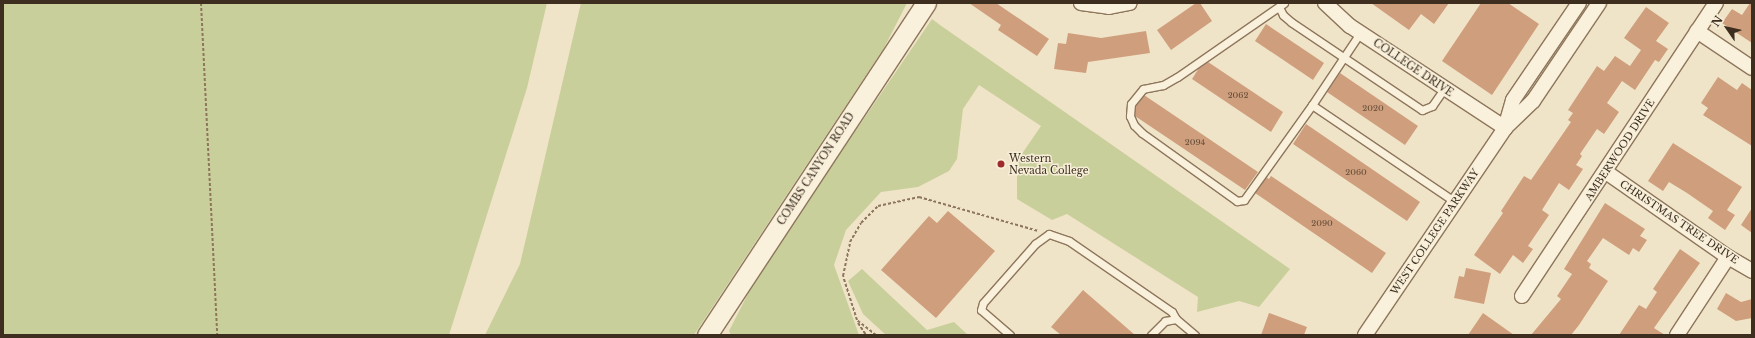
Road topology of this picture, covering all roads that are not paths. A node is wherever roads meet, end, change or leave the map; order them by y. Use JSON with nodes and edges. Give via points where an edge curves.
{"nodes":[{"id":1,"x":926,"y":3,"type":"edge"},
{"id":2,"x":1081,"y":3,"type":"edge"},
{"id":3,"x":1130,"y":3,"type":"edge"},
{"id":4,"x":1325,"y":3,"type":"edge"},
{"id":5,"x":1579,"y":3,"type":"edge"},
{"id":6,"x":1599,"y":3,"type":"edge"},
{"id":7,"x":1716,"y":3,"type":"edge"},
{"id":8,"x":1281,"y":5,"type":"edge"},
{"id":9,"x":1697,"y":31,"type":"junction"},
{"id":10,"x":1360,"y":33,"type":"junction"},
{"id":11,"x":1343,"y":58,"type":"junction"},
{"id":12,"x":1752,"y":68,"type":"edge"},
{"id":13,"x":1444,"y":89,"type":"junction"},
{"id":14,"x":1312,"y":105,"type":"junction"},
{"id":15,"x":1505,"y":128,"type":"junction"},
{"id":16,"x":1606,"y":172,"type":"junction"},
{"id":17,"x":1455,"y":202,"type":"junction"},
{"id":18,"x":1728,"y":257,"type":"junction"},
{"id":19,"x":1752,"y":271,"type":"edge"},
{"id":20,"x":1522,"y":296,"type":"dead end"},
{"id":21,"x":1176,"y":319,"type":"junction"},
{"id":22,"x":707,"y":335,"type":"edge"},
{"id":23,"x":1010,"y":335,"type":"edge"},
{"id":24,"x":1151,"y":335,"type":"edge"},
{"id":25,"x":1195,"y":335,"type":"edge"},
{"id":26,"x":1365,"y":335,"type":"edge"},
{"id":27,"x":1677,"y":335,"type":"edge"}],
"edges":[{"from":1,"to":22,"type":"street","name":"COMBS CANYON ROAD"},
{"from":2,"to":3,"type":"street","via":[[1109,7]]},
{"from":4,"to":10,"type":"street","name":"COLLEGE DRIVE"},
{"from":5,"to":15,"type":"street","name":"WEST COLLEGE PARKWAY","via":[[1513,100]]},
{"from":6,"to":15,"type":"street","name":"WEST COLLEGE PARKWAY","via":[[1533,101]]},
{"from":7,"to":9,"type":"street","name":"AMBERWOOD DRIVE"},
{"from":8,"to":11,"type":"lane","via":[[1283,15],[1291,22]]},
{"from":8,"to":14,"type":"lane","via":[[1177,77],[1164,85],[1143,90],[1131,104],[1130,116],[1142,133],[1238,200],[1244,200]]},
{"from":9,"to":12,"type":"street"},
{"from":9,"to":16,"type":"street","name":"AMBERWOOD DRIVE"},
{"from":10,"to":11,"type":"lane"},
{"from":10,"to":13,"type":"street","name":"COLLEGE DRIVE"},
{"from":11,"to":13,"type":"lane","via":[[1422,110],[1432,106]]},
{"from":11,"to":14,"type":"lane"},
{"from":13,"to":15,"type":"street","name":"COLLEGE DRIVE"},
{"from":14,"to":17,"type":"lane"},
{"from":15,"to":17,"type":"street","name":"WEST COLLEGE PARKWAY"},
{"from":16,"to":18,"type":"street","name":"CHRISTMAS TREE DRIVE"},
{"from":16,"to":20,"type":"street","name":"AMBERWOOD DRIVE"},
{"from":17,"to":26,"type":"street","name":"WEST COLLEGE PARKWAY"},
{"from":18,"to":19,"type":"street","name":"CHRISTMAS TREE DRIVE"},
{"from":18,"to":27,"type":"street"},
{"from":21,"to":23,"type":"lane","via":[[1172,312],[1069,241],[1049,234],[1035,244],[980,310]]},
{"from":21,"to":24,"type":"lane","via":[[1165,321]]},
{"from":21,"to":25,"type":"lane"}]}
